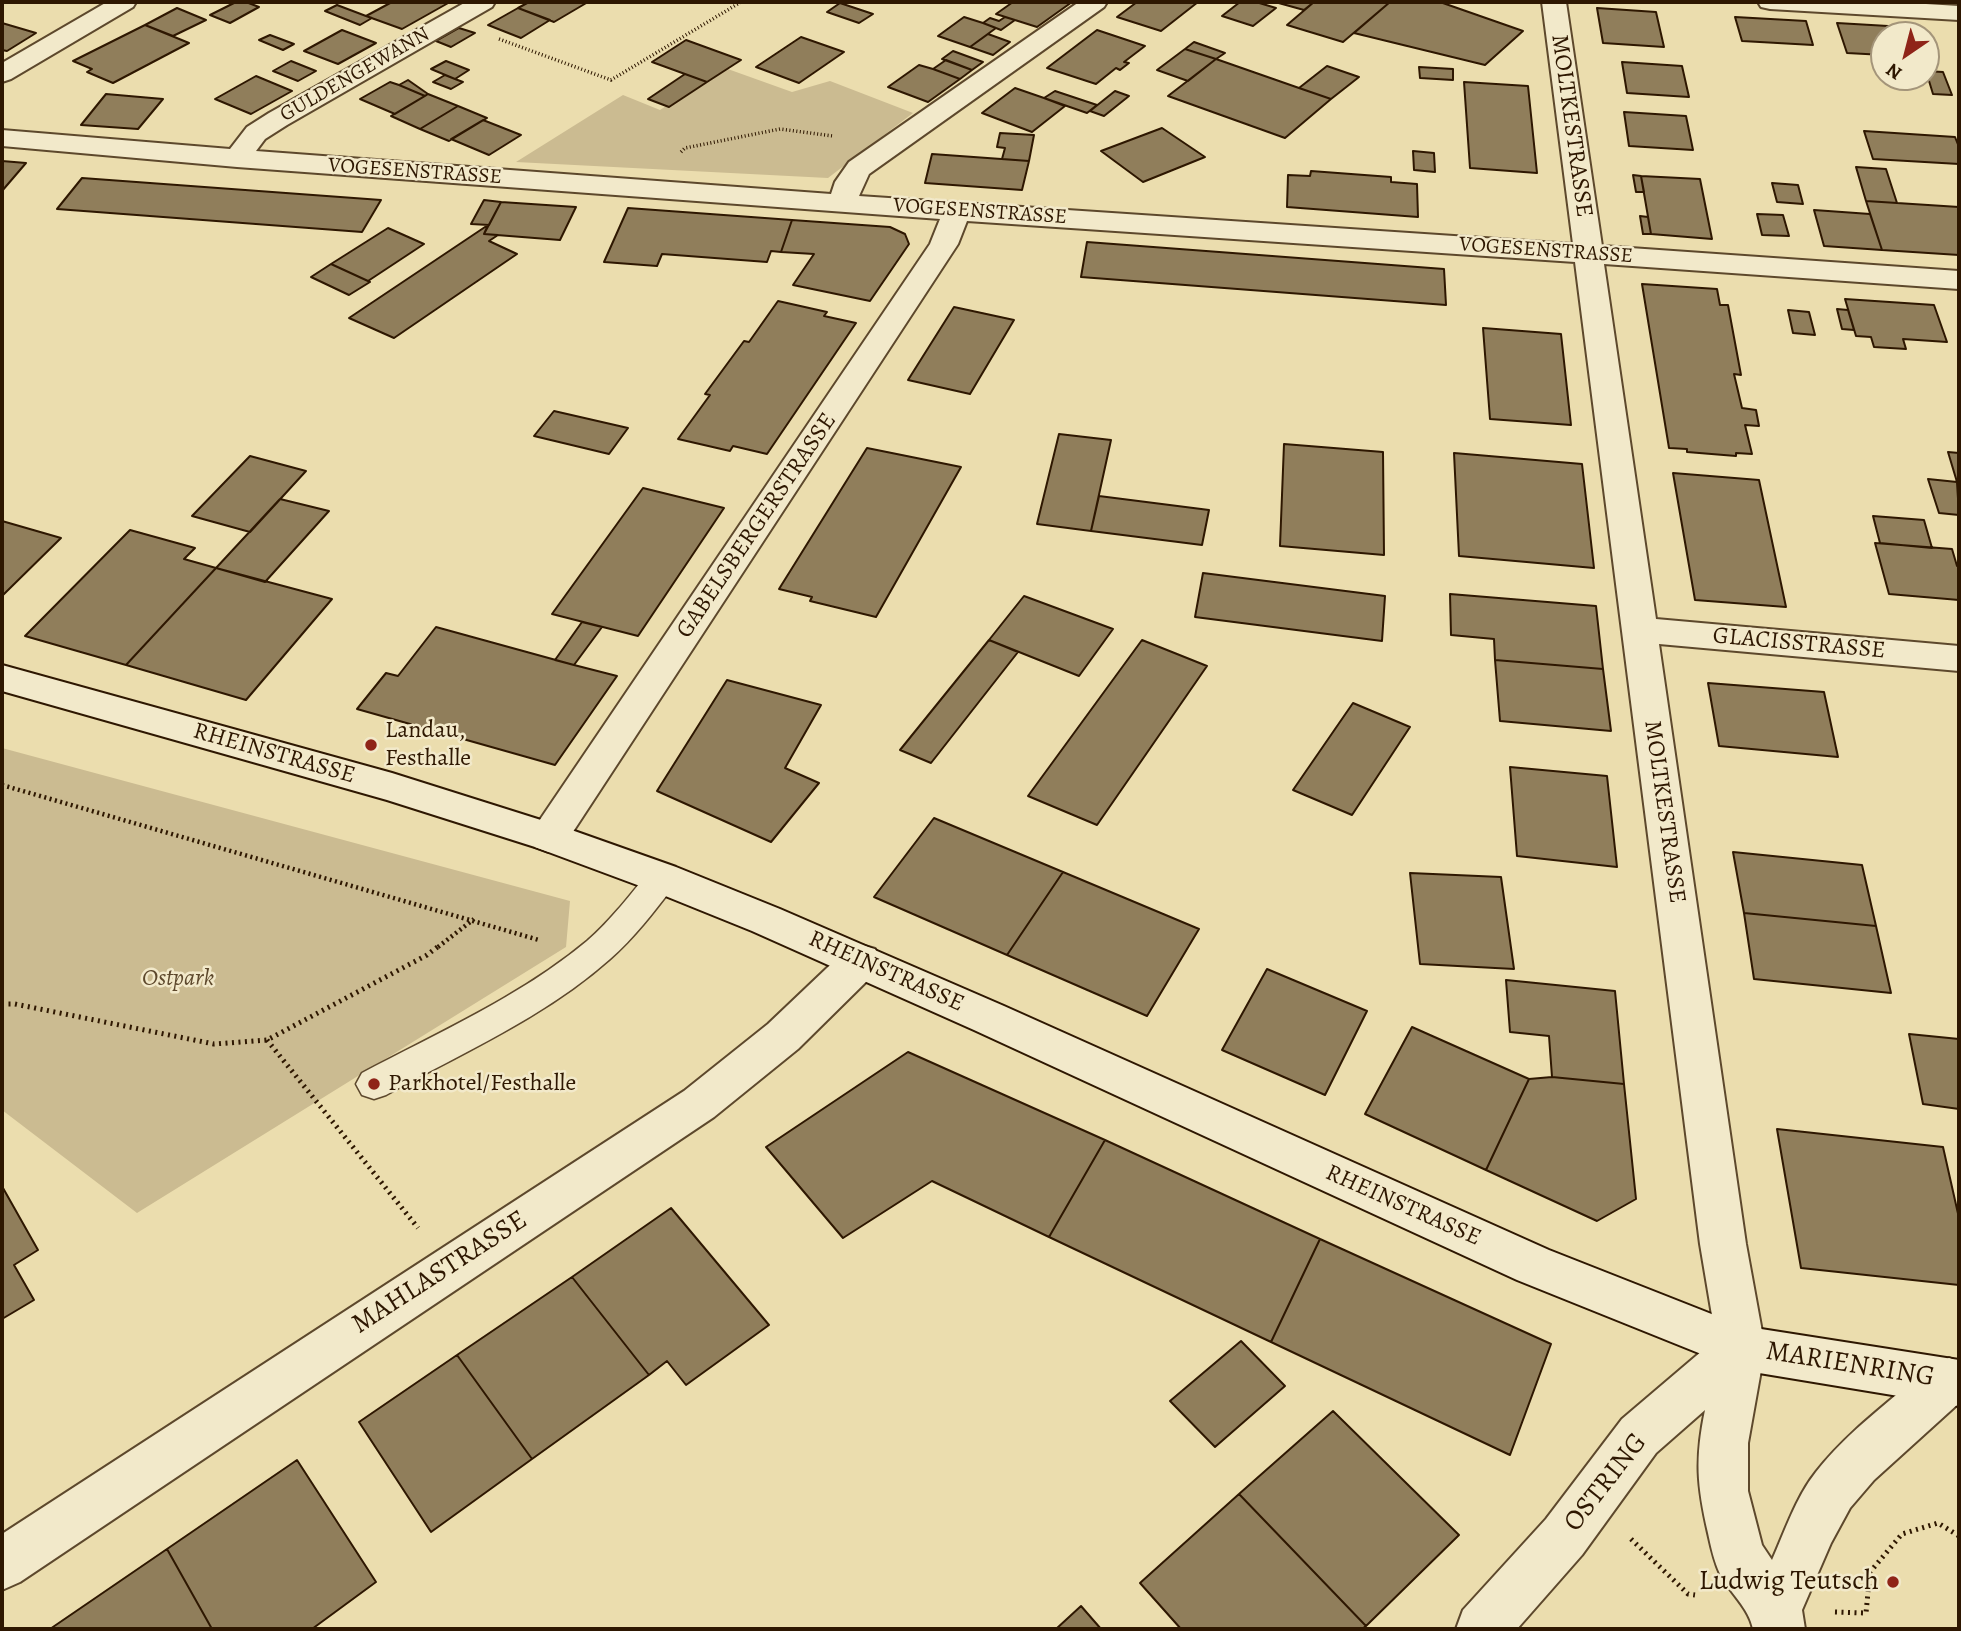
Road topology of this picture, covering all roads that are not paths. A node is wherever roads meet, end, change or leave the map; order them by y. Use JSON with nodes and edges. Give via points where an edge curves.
{"nodes":[{"id":1,"x":124,"y":2,"type":"edge"},
{"id":2,"x":482,"y":2,"type":"edge"},
{"id":3,"x":1096,"y":2,"type":"edge"},
{"id":4,"x":1554,"y":2,"type":"edge"},
{"id":5,"x":1770,"y":2,"type":"edge"},
{"id":6,"x":1959,"y":13,"type":"edge"},
{"id":7,"x":2,"y":74,"type":"edge"},
{"id":8,"x":2,"y":138,"type":"edge"},
{"id":9,"x":237,"y":159,"type":"junction"},
{"id":10,"x":843,"y":202,"type":"junction"},
{"id":11,"x":957,"y":211,"type":"junction"},
{"id":12,"x":1589,"y":253,"type":"junction"},
{"id":13,"x":1959,"y":280,"type":"edge"},
{"id":14,"x":1639,"y":630,"type":"junction"},
{"id":15,"x":1959,"y":658,"type":"edge"},
{"id":16,"x":2,"y":678,"type":"edge"},
{"id":17,"x":549,"y":837,"type":"junction"},
{"id":18,"x":662,"y":878,"type":"junction"},
{"id":19,"x":860,"y":961,"type":"junction"},
{"id":20,"x":374,"y":1084,"type":"dead end"},
{"id":21,"x":1741,"y":1348,"type":"junction"},
{"id":22,"x":1954,"y":1382,"type":"edge"},
{"id":23,"x":2,"y":1564,"type":"edge"},
{"id":24,"x":1778,"y":1620,"type":"edge"},
{"id":25,"x":1482,"y":1629,"type":"edge"}],
"edges":[{"from":1,"to":7,"type":"street"},
{"from":2,"to":9,"type":"street","name":"GULDENGEWANN","via":[[256,133]]},
{"from":3,"to":10,"type":"street","via":[[853,175]]},
{"from":4,"to":12,"type":"street","name":"MOLTKESTRASSE"},
{"from":5,"to":6,"type":"street"},
{"from":8,"to":9,"type":"street","name":"VOGESENSTRASSE"},
{"from":9,"to":10,"type":"street","name":"VOGESENSTRASSE"},
{"from":10,"to":11,"type":"street","name":"VOGESENSTRASSE"},
{"from":11,"to":12,"type":"street","name":"VOGESENSTRASSE"},
{"from":11,"to":17,"type":"street","name":"GABELSBERGERSTRASSE","via":[[937,256]]},
{"from":12,"to":13,"type":"street","name":"VOGESENSTRASSE"},
{"from":12,"to":14,"type":"street","name":"MOLTKESTRASSE"},
{"from":14,"to":15,"type":"street","name":"GLACISSTRASSE"},
{"from":14,"to":21,"type":"street","name":"MOLTKESTRASSE"},
{"from":16,"to":17,"type":"street","name":"RHEINSTRASSE","via":[[392,787]]},
{"from":17,"to":18,"type":"street","name":"RHEINSTRASSE"},
{"from":18,"to":19,"type":"street","name":"RHEINSTRASSE"},
{"from":18,"to":20,"type":"lane","via":[[626,923],[591,956],[541,990]]},
{"from":19,"to":21,"type":"street","name":"RHEINSTRASSE","via":[[1496,1249]]},
{"from":19,"to":23,"type":"street","name":"MAHLASTRASSE","via":[[803,1022],[699,1104]]},
{"from":21,"to":22,"type":"street","name":"MARIENRING"},
{"from":21,"to":24,"type":"street","name":"MOLTKESTRASSE","via":[[1723,1443],[1723,1491],[1739,1556]]},
{"from":21,"to":25,"type":"street","name":"OSTRING","via":[[1639,1437],[1592,1503]]},
{"from":22,"to":24,"type":"street","via":[[1856,1463],[1832,1491],[1813,1525]]}]}
